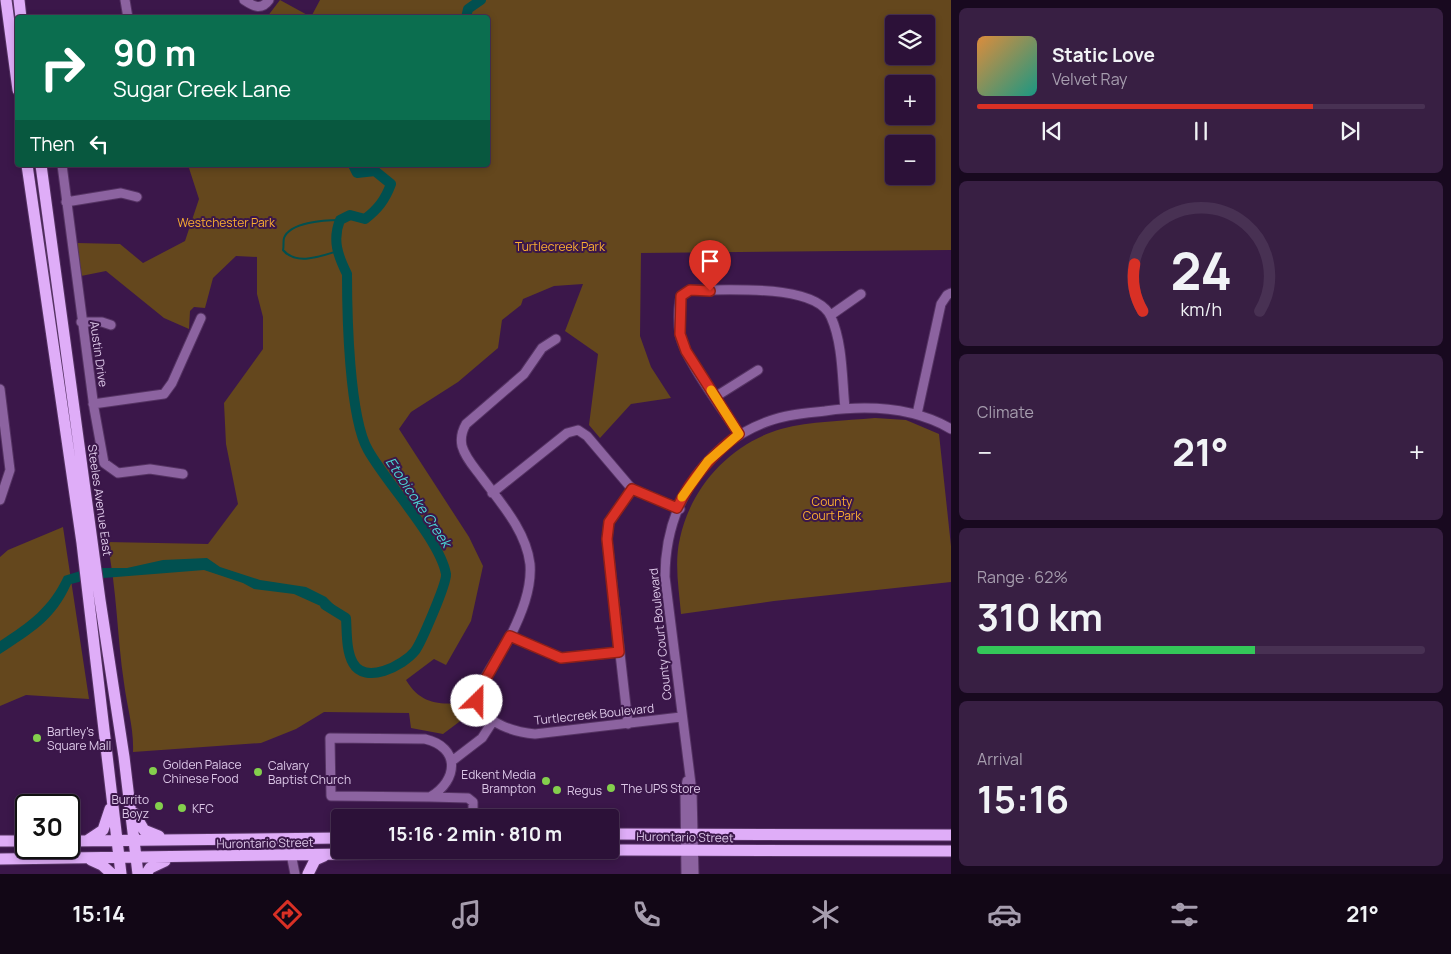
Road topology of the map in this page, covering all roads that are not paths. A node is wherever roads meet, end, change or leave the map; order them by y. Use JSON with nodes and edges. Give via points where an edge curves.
{"nodes":[{"id":1,"x":6,"y":0,"type":"edge"},
{"id":2,"x":19,"y":0,"type":"edge"},
{"id":3,"x":125,"y":0,"type":"edge"},
{"id":4,"x":244,"y":0,"type":"edge"},
{"id":5,"x":269,"y":0,"type":"edge"},
{"id":6,"x":21,"y":15,"type":"edge"},
{"id":7,"x":128,"y":15,"type":"edge"},
{"id":8,"x":15,"y":68,"type":"edge"},
{"id":9,"x":28,"y":167,"type":"edge"},
{"id":10,"x":42,"y":167,"type":"edge"},
{"id":11,"x":62,"y":167,"type":"edge"},
{"id":12,"x":137,"y":197,"type":"dead end"},
{"id":13,"x":66,"y":202,"type":"junction"},
{"id":14,"x":951,"y":293,"type":"edge"},
{"id":15,"x":861,"y":294,"type":"dead end"},
{"id":16,"x":831,"y":315,"type":"junction"},
{"id":17,"x":202,"y":318,"type":"dead end"},
{"id":18,"x":81,"y":322,"type":"junction"},
{"id":19,"x":111,"y":325,"type":"dead end"},
{"id":20,"x":556,"y":339,"type":"dead end"},
{"id":21,"x":758,"y":370,"type":"dead end"},
{"id":22,"x":0,"y":389,"type":"edge"},
{"id":23,"x":715,"y":396,"type":"junction"},
{"id":24,"x":93,"y":404,"type":"junction"},
{"id":25,"x":845,"y":408,"type":"junction"},
{"id":26,"x":917,"y":414,"type":"junction"},
{"id":27,"x":951,"y":429,"type":"edge"},
{"id":28,"x":739,"y":434,"type":"junction"},
{"id":29,"x":183,"y":474,"type":"dead end"},
{"id":30,"x":3,"y":486,"type":"edge"},
{"id":31,"x":632,"y":489,"type":"junction"},
{"id":32,"x":492,"y":493,"type":"junction"},
{"id":33,"x":0,"y":500,"type":"edge"},
{"id":34,"x":679,"y":508,"type":"junction"},
{"id":35,"x":87,"y":543,"type":"junction"},
{"id":36,"x":95,"y":601,"type":"junction"},
{"id":37,"x":510,"y":636,"type":"junction"},
{"id":38,"x":619,"y":652,"type":"junction"},
{"id":39,"x":682,"y":717,"type":"junction"},
{"id":40,"x":493,"y":721,"type":"junction"},
{"id":41,"x":628,"y":724,"type":"junction"},
{"id":42,"x":452,"y":765,"type":"junction"},
{"id":43,"x":430,"y":796,"type":"junction"},
{"id":44,"x":453,"y":797,"type":"junction"},
{"id":45,"x":112,"y":802,"type":"junction"},
{"id":46,"x":130,"y":802,"type":"junction"},
{"id":47,"x":472,"y":809,"type":"edge"},
{"id":48,"x":689,"y":833,"type":"junction"},
{"id":49,"x":619,"y":834,"type":"edge"},
{"id":50,"x":951,"y":835,"type":"edge"},
{"id":51,"x":885,"y":836,"type":"junction"},
{"id":52,"x":331,"y":838,"type":"edge"},
{"id":53,"x":173,"y":839,"type":"junction"},
{"id":54,"x":288,"y":839,"type":"junction"},
{"id":55,"x":80,"y":840,"type":"edge"},
{"id":56,"x":88,"y":840,"type":"junction"},
{"id":57,"x":117,"y":840,"type":"junction"},
{"id":58,"x":134,"y":840,"type":"junction"},
{"id":59,"x":2,"y":841,"type":"edge"},
{"id":60,"x":15,"y":841,"type":"edge"},
{"id":61,"x":690,"y":851,"type":"junction"},
{"id":62,"x":886,"y":851,"type":"junction"},
{"id":63,"x":951,"y":852,"type":"edge"},
{"id":64,"x":325,"y":855,"type":"junction"},
{"id":65,"x":292,"y":856,"type":"junction"},
{"id":66,"x":119,"y":858,"type":"junction"},
{"id":67,"x":136,"y":858,"type":"junction"},
{"id":68,"x":176,"y":858,"type":"junction"},
{"id":69,"x":2,"y":859,"type":"edge"},
{"id":70,"x":87,"y":859,"type":"junction"},
{"id":71,"x":112,"y":874,"type":"edge"},
{"id":72,"x":121,"y":874,"type":"edge"},
{"id":73,"x":138,"y":874,"type":"edge"},
{"id":74,"x":146,"y":874,"type":"edge"},
{"id":75,"x":295,"y":874,"type":"edge"},
{"id":76,"x":308,"y":874,"type":"edge"},
{"id":77,"x":686,"y":874,"type":"edge"},
{"id":78,"x":694,"y":874,"type":"edge"}],
"edges":[{"from":1,"to":8,"type":"main road"},
{"from":2,"to":6,"type":"main road"},
{"from":3,"to":7,"type":"street"},
{"from":4,"to":5,"type":"street","via":[[257,7]]},
{"from":9,"to":35,"type":"main road","name":"Steeles Avenue East"},
{"from":10,"to":35,"type":"main road","name":"Steeles Avenue East"},
{"from":11,"to":13,"type":"street","name":"Austin Drive"},
{"from":12,"to":13,"type":"street","via":[[121,193]]},
{"from":13,"to":18,"type":"street","name":"Austin Drive"},
{"from":14,"to":26,"type":"street","via":[[941,304]]},
{"from":15,"to":16,"type":"street"},
{"from":16,"to":23,"type":"street","via":[[807,297],[784,290],[690,290],[684,293],[679,302],[680,334],[686,351]]},
{"from":16,"to":25,"type":"street"},
{"from":17,"to":24,"type":"street","via":[[164,394]]},
{"from":18,"to":19,"type":"street"},
{"from":18,"to":24,"type":"street","name":"Austin Drive"},
{"from":20,"to":32,"type":"street","via":[[542,348],[524,374],[462,430],[461,440],[466,456]]},
{"from":21,"to":23,"type":"street"},
{"from":22,"to":30,"type":"street","via":[[10,470]]},
{"from":23,"to":28,"type":"street"},
{"from":24,"to":29,"type":"street","name":"Austin Drive","via":[[102,456],[109,468],[118,473],[150,469]]},
{"from":25,"to":26,"type":"street","name":"County Court Boulevard","via":[[885,408]]},
{"from":25,"to":28,"type":"street","name":"County Court Boulevard","via":[[770,420]]},
{"from":26,"to":27,"type":"street","name":"County Court Boulevard"},
{"from":28,"to":34,"type":"street","name":"County Court Boulevard","via":[[698,472]]},
{"from":30,"to":33,"type":"street"},
{"from":31,"to":32,"type":"street","via":[[587,436],[578,430],[567,433]]},
{"from":31,"to":34,"type":"street"},
{"from":31,"to":38,"type":"street","via":[[609,522],[607,539]]},
{"from":32,"to":37,"type":"street","via":[[521,534],[530,564],[525,603]]},
{"from":34,"to":39,"type":"street","name":"County Court Boulevard","via":[[668,537],[665,577]]},
{"from":35,"to":36,"type":"main road","name":"Steeles Avenue East"},
{"from":36,"to":45,"type":"main road","name":"Steeles Avenue East"},
{"from":36,"to":46,"type":"main road","name":"Steeles Avenue East"},
{"from":37,"to":38,"type":"street","via":[[561,658]]},
{"from":37,"to":40,"type":"street","via":[[477,697],[480,709]]},
{"from":38,"to":41,"type":"street"},
{"from":39,"to":41,"type":"street","name":"Turtlecreek Boulevard"},
{"from":39,"to":48,"type":"street","name":"County Court Boulevard","via":[[692,792]]},
{"from":40,"to":41,"type":"street","name":"Turtlecreek Boulevard","via":[[534,734]]},
{"from":40,"to":42,"type":"street","via":[[482,738]]},
{"from":42,"to":43,"type":"street","via":[[447,783]]},
{"from":42,"to":43,"type":"street","via":[[440,745],[425,738],[330,738],[331,796]]},
{"from":42,"to":44,"type":"street"},
{"from":43,"to":44,"type":"street"},
{"from":44,"to":47,"type":"street","via":[[472,800]]},
{"from":45,"to":56,"type":"main road","via":[[103,830]]},
{"from":45,"to":57,"type":"main road","name":"Steeles Avenue East"},
{"from":46,"to":53,"type":"main road","via":[[139,826]]},
{"from":46,"to":58,"type":"main road","name":"Steeles Avenue East"},
{"from":48,"to":49,"type":"main road","name":"Hurontario Street"},
{"from":48,"to":51,"type":"main road","name":"Hurontario Street"},
{"from":48,"to":61,"type":"street","name":"County Court Boulevard"},
{"from":50,"to":51,"type":"main road","name":"Hurontario Street"},
{"from":51,"to":62,"type":"main road"},
{"from":52,"to":54,"type":"main road","name":"Hurontario Street"},
{"from":53,"to":54,"type":"main road","name":"Hurontario Street"},
{"from":53,"to":58,"type":"main road","name":"Hurontario Street"},
{"from":54,"to":65,"type":"street"},
{"from":55,"to":56,"type":"main road","name":"Hurontario Street"},
{"from":56,"to":57,"type":"main road","name":"Hurontario Street"},
{"from":57,"to":58,"type":"main road","name":"Hurontario Street"},
{"from":57,"to":66,"type":"main road","name":"Steeles Avenue East"},
{"from":58,"to":67,"type":"main road","name":"Steeles Avenue East"},
{"from":59,"to":60,"type":"main road"},
{"from":59,"to":69,"type":"main road"},
{"from":61,"to":62,"type":"main road","name":"Hurontario Street"},
{"from":61,"to":64,"type":"main road","name":"Hurontario Street"},
{"from":61,"to":77,"type":"street"},
{"from":61,"to":78,"type":"street"},
{"from":62,"to":63,"type":"main road","name":"Hurontario Street"},
{"from":64,"to":65,"type":"main road","name":"Hurontario Street"},
{"from":64,"to":76,"type":"main road","via":[[315,860]]},
{"from":65,"to":68,"type":"main road","name":"Hurontario Street"},
{"from":65,"to":75,"type":"street"},
{"from":66,"to":67,"type":"main road","name":"Hurontario Street"},
{"from":66,"to":70,"type":"main road","name":"Hurontario Street"},
{"from":66,"to":72,"type":"main road","name":"Steeles Avenue East"},
{"from":67,"to":68,"type":"main road","name":"Hurontario Street"},
{"from":67,"to":73,"type":"main road","name":"Steeles Avenue East"},
{"from":68,"to":74,"type":"main road","via":[[156,864]]},
{"from":69,"to":70,"type":"main road","name":"Hurontario Street"},
{"from":70,"to":71,"type":"main road","via":[[96,861]]}]}
